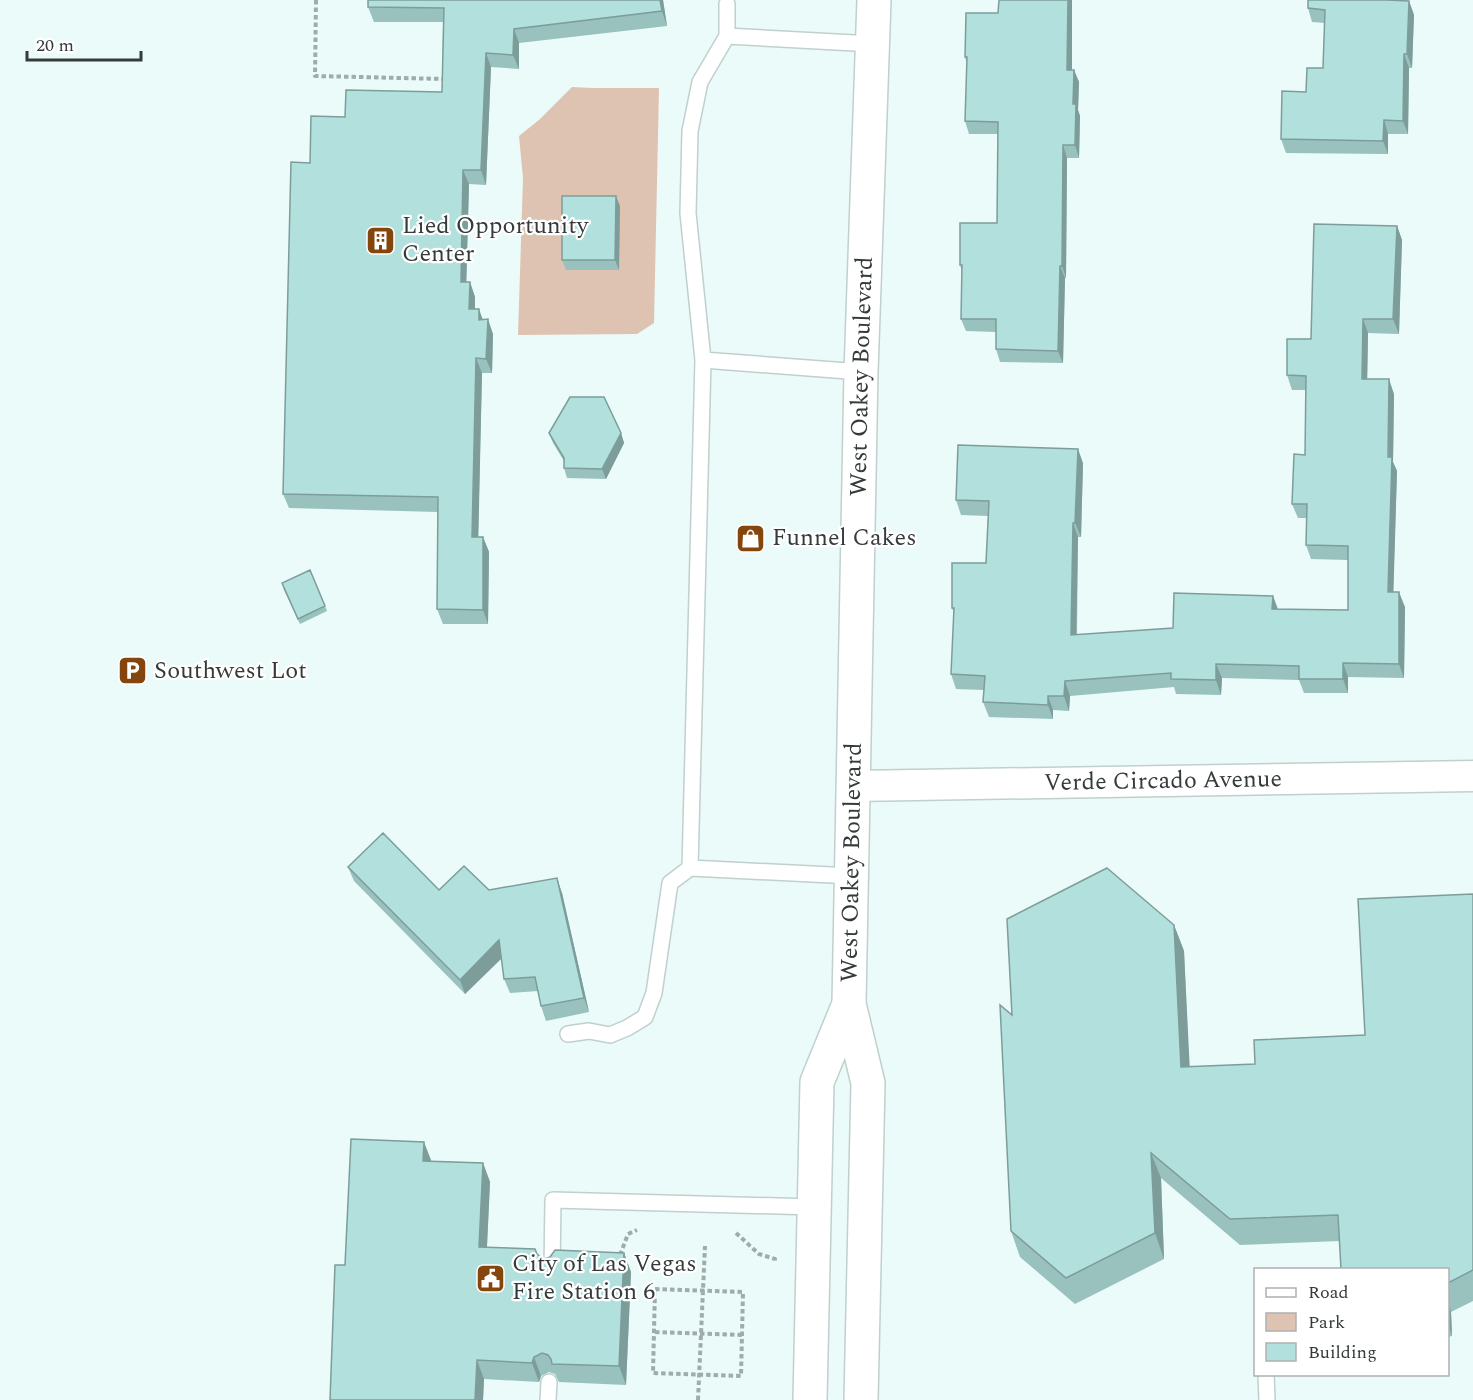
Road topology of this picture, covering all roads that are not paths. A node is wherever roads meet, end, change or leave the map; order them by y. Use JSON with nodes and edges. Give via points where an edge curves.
{"nodes":[{"id":1,"x":874,"y":0,"type":"edge"},
{"id":2,"x":727,"y":4,"type":"dead end"},
{"id":3,"x":727,"y":36,"type":"junction"},
{"id":4,"x":873,"y":44,"type":"junction"},
{"id":5,"x":703,"y":360,"type":"junction"},
{"id":6,"x":861,"y":372,"type":"junction"},
{"id":7,"x":1473,"y":776,"type":"edge"},
{"id":8,"x":854,"y":786,"type":"junction"},
{"id":9,"x":690,"y":868,"type":"junction"},
{"id":10,"x":852,"y":876,"type":"junction"},
{"id":11,"x":849,"y":1004,"type":"junction"},
{"id":12,"x":568,"y":1034,"type":"dead end"},
{"id":13,"x":814,"y":1207,"type":"junction"},
{"id":14,"x":866,"y":1207,"type":"junction"},
{"id":15,"x":552,"y":1268,"type":"edge"},
{"id":16,"x":1266,"y":1376,"type":"edge"},
{"id":17,"x":549,"y":1382,"type":"edge"},
{"id":18,"x":548,"y":1400,"type":"edge"},
{"id":19,"x":810,"y":1400,"type":"edge"},
{"id":20,"x":861,"y":1400,"type":"edge"},
{"id":21,"x":1267,"y":1400,"type":"edge"}],
"edges":[{"from":1,"to":4,"type":"main road","name":"West Oakey Boulevard"},
{"from":2,"to":3,"type":"lane"},
{"from":3,"to":4,"type":"lane"},
{"from":3,"to":5,"type":"lane","via":[[700,82],[690,131],[688,213]]},
{"from":4,"to":6,"type":"main road","name":"West Oakey Boulevard"},
{"from":5,"to":6,"type":"lane"},
{"from":5,"to":9,"type":"lane"},
{"from":6,"to":8,"type":"main road","name":"West Oakey Boulevard"},
{"from":7,"to":8,"type":"street","name":"Verde Circado Avenue"},
{"from":8,"to":10,"type":"main road","name":"West Oakey Boulevard"},
{"from":9,"to":10,"type":"lane"},
{"from":9,"to":12,"type":"lane","via":[[670,883],[654,993],[645,1017],[609,1035],[589,1031]]},
{"from":10,"to":11,"type":"main road","name":"West Oakey Boulevard"},
{"from":11,"to":13,"type":"main road","name":"West Oakey Boulevard","via":[[817,1082]]},
{"from":11,"to":14,"type":"main road","name":"West Oakey Boulevard","via":[[868,1083]]},
{"from":13,"to":14,"type":"main road"},
{"from":13,"to":15,"type":"lane","via":[[553,1200]]},
{"from":13,"to":19,"type":"main road","name":"West Oakey Boulevard"},
{"from":14,"to":20,"type":"main road","name":"West Oakey Boulevard"},
{"from":16,"to":21,"type":"lane"},
{"from":17,"to":18,"type":"lane"}]}
